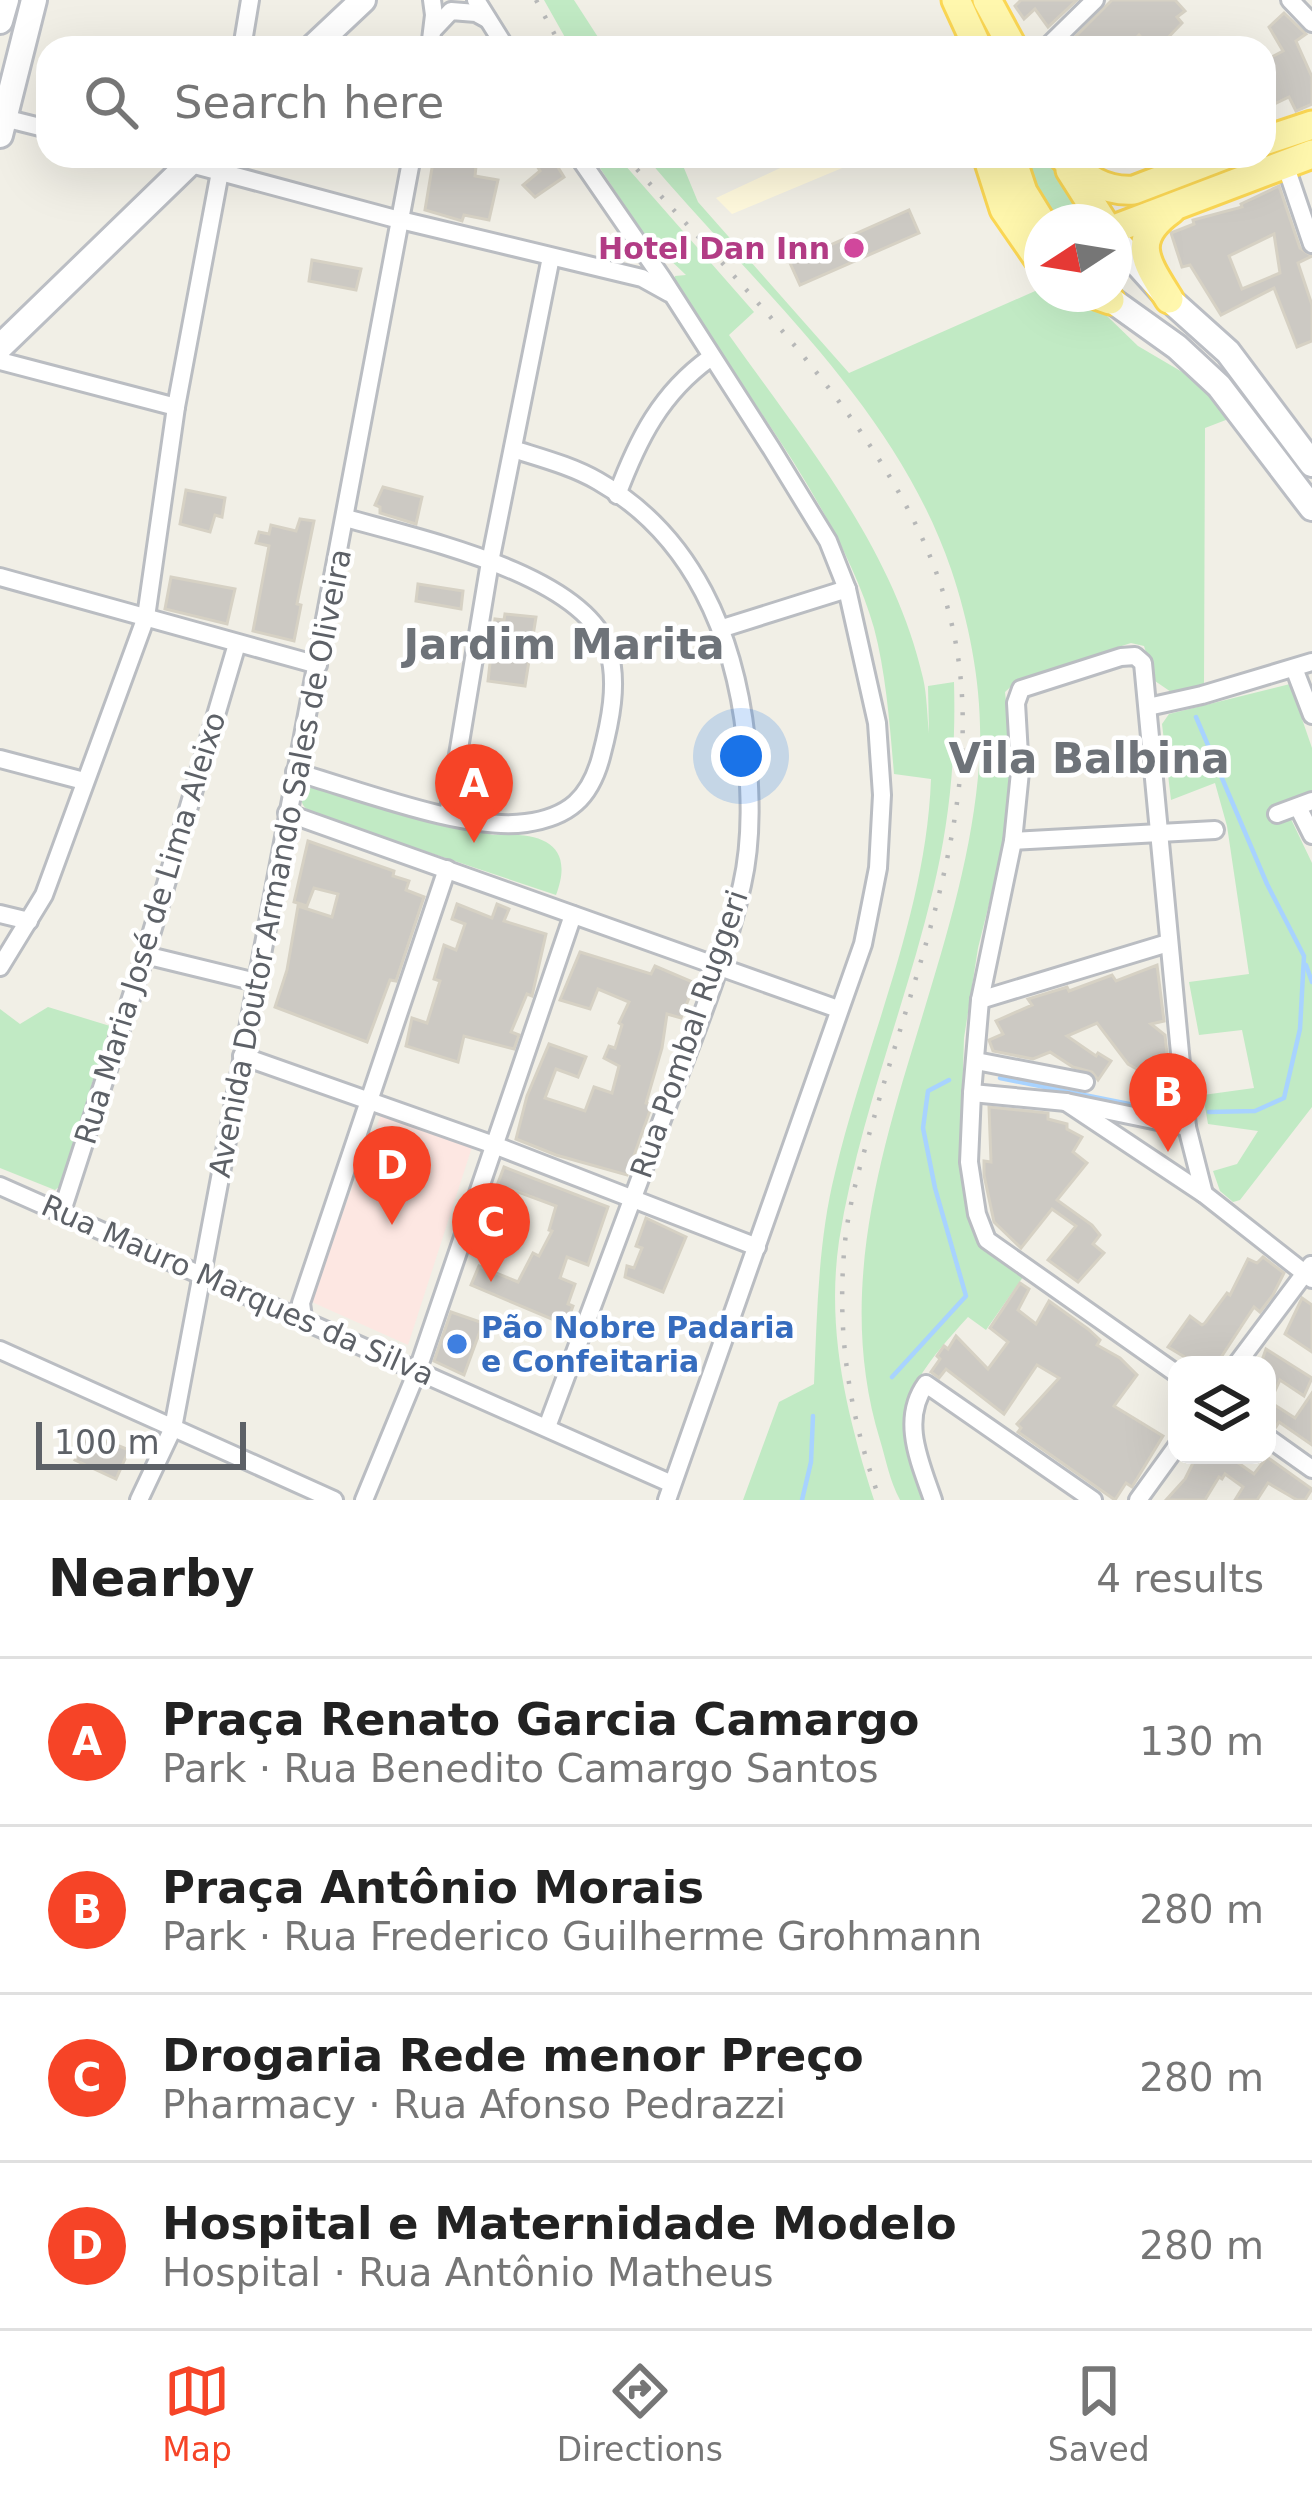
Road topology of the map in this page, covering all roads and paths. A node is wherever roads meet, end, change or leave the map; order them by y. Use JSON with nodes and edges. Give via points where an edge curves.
{"nodes":[{"id":1,"x":6,"y":0,"type":"edge"},
{"id":2,"x":34,"y":0,"type":"edge"},
{"id":3,"x":250,"y":0,"type":"edge"},
{"id":4,"x":363,"y":0,"type":"edge"},
{"id":5,"x":432,"y":0,"type":"edge"},
{"id":6,"x":476,"y":0,"type":"edge"},
{"id":7,"x":953,"y":0,"type":"edge"},
{"id":8,"x":987,"y":0,"type":"edge"},
{"id":9,"x":1095,"y":0,"type":"edge"},
{"id":10,"x":1290,"y":0,"type":"edge"},
{"id":11,"x":487,"y":19,"type":"junction"},
{"id":12,"x":0,"y":21,"type":"edge"},
{"id":13,"x":1312,"y":23,"type":"edge"},
{"id":14,"x":434,"y":29,"type":"junction"},
{"id":15,"x":244,"y":36,"type":"edge"},
{"id":16,"x":325,"y":36,"type":"edge"},
{"id":17,"x":433,"y":36,"type":"edge"},
{"id":18,"x":498,"y":36,"type":"edge"},
{"id":19,"x":960,"y":36,"type":"edge"},
{"id":20,"x":972,"y":36,"type":"edge"},
{"id":21,"x":1006,"y":36,"type":"edge"},
{"id":22,"x":1058,"y":36,"type":"edge"},
{"id":23,"x":8,"y":70,"type":"edge"},
{"id":24,"x":1312,"y":125,"type":"edge"},
{"id":25,"x":2,"y":127,"type":"edge"},
{"id":26,"x":36,"y":128,"type":"edge"},
{"id":27,"x":1276,"y":137,"type":"edge"},
{"id":28,"x":1299,"y":159,"type":"edge"},
{"id":29,"x":184,"y":168,"type":"edge"},
{"id":30,"x":221,"y":168,"type":"edge"},
{"id":31,"x":235,"y":168,"type":"edge"},
{"id":32,"x":410,"y":168,"type":"edge"},
{"id":33,"x":586,"y":168,"type":"edge"},
{"id":34,"x":991,"y":168,"type":"edge"},
{"id":35,"x":1015,"y":168,"type":"edge"},
{"id":36,"x":1069,"y":168,"type":"edge"},
{"id":37,"x":1069,"y":168,"type":"edge"},
{"id":38,"x":1071,"y":168,"type":"edge"},
{"id":39,"x":1192,"y":168,"type":"edge"},
{"id":40,"x":1274,"y":168,"type":"edge"},
{"id":41,"x":1023,"y":192,"type":"junction"},
{"id":42,"x":1184,"y":200,"type":"junction"},
{"id":43,"x":1029,"y":204,"type":"edge"},
{"id":44,"x":1030,"y":204,"type":"edge"},
{"id":45,"x":1083,"y":204,"type":"edge"},
{"id":46,"x":1091,"y":204,"type":"edge"},
{"id":47,"x":401,"y":220,"type":"junction"},
{"id":48,"x":1132,"y":222,"type":"edge"},
{"id":49,"x":1024,"y":238,"type":"edge"},
{"id":50,"x":1312,"y":244,"type":"edge"},
{"id":51,"x":551,"y":257,"type":"junction"},
{"id":52,"x":1132,"y":258,"type":"edge"},
{"id":53,"x":651,"y":262,"type":"junction"},
{"id":54,"x":624,"y":274,"type":"junction"},
{"id":55,"x":672,"y":294,"type":"junction"},
{"id":56,"x":1169,"y":299,"type":"junction"},
{"id":57,"x":1126,"y":312,"type":"edge"},
{"id":58,"x":0,"y":347,"type":"edge"},
{"id":59,"x":1177,"y":347,"type":"junction"},
{"id":60,"x":710,"y":358,"type":"junction"},
{"id":61,"x":0,"y":361,"type":"edge"},
{"id":62,"x":176,"y":407,"type":"junction"},
{"id":63,"x":513,"y":449,"type":"junction"},
{"id":64,"x":1311,"y":461,"type":"edge"},
{"id":65,"x":617,"y":495,"type":"junction"},
{"id":66,"x":1312,"y":508,"type":"edge"},
{"id":67,"x":346,"y":518,"type":"junction"},
{"id":68,"x":490,"y":562,"type":"junction"},
{"id":69,"x":0,"y":577,"type":"edge"},
{"id":70,"x":847,"y":589,"type":"junction"},
{"id":71,"x":146,"y":617,"type":"junction"},
{"id":72,"x":723,"y":628,"type":"junction"},
{"id":73,"x":237,"y":644,"type":"junction"},
{"id":74,"x":318,"y":665,"type":"junction"},
{"id":75,"x":1303,"y":665,"type":"edge"},
{"id":76,"x":1148,"y":707,"type":"junction"},
{"id":77,"x":1312,"y":715,"type":"edge"},
{"id":78,"x":0,"y":759,"type":"edge"},
{"id":79,"x":295,"y":772,"type":"junction"},
{"id":80,"x":84,"y":781,"type":"junction"},
{"id":81,"x":1305,"y":804,"type":"edge"},
{"id":82,"x":287,"y":813,"type":"junction"},
{"id":83,"x":1277,"y":814,"type":"dead end"},
{"id":84,"x":448,"y":815,"type":"junction"},
{"id":85,"x":1215,"y":830,"type":"dead end"},
{"id":86,"x":1312,"y":835,"type":"edge"},
{"id":87,"x":1156,"y":836,"type":"junction"},
{"id":88,"x":1013,"y":842,"type":"junction"},
{"id":89,"x":447,"y":869,"type":"junction"},
{"id":90,"x":0,"y":914,"type":"edge"},
{"id":91,"x":573,"y":915,"type":"junction"},
{"id":92,"x":29,"y":921,"type":"junction"},
{"id":93,"x":1168,"y":943,"type":"junction"},
{"id":94,"x":145,"y":956,"type":"junction"},
{"id":95,"x":719,"y":966,"type":"junction"},
{"id":96,"x":0,"y":967,"type":"edge"},
{"id":97,"x":256,"y":982,"type":"junction"},
{"id":98,"x":980,"y":1000,"type":"junction"},
{"id":99,"x":838,"y":1010,"type":"junction"},
{"id":100,"x":242,"y":1056,"type":"junction"},
{"id":101,"x":976,"y":1061,"type":"junction"},
{"id":102,"x":1085,"y":1082,"type":"dead end"},
{"id":103,"x":972,"y":1093,"type":"junction"},
{"id":104,"x":370,"y":1100,"type":"junction"},
{"id":105,"x":1066,"y":1102,"type":"junction"},
{"id":106,"x":1187,"y":1127,"type":"junction"},
{"id":107,"x":494,"y":1145,"type":"junction"},
{"id":108,"x":0,"y":1186,"type":"edge"},
{"id":109,"x":1204,"y":1194,"type":"junction"},
{"id":110,"x":632,"y":1199,"type":"junction"},
{"id":111,"x":62,"y":1211,"type":"junction"},
{"id":112,"x":757,"y":1247,"type":"junction"},
{"id":113,"x":1310,"y":1272,"type":"edge"},
{"id":114,"x":202,"y":1275,"type":"junction"},
{"id":115,"x":303,"y":1318,"type":"junction"},
{"id":116,"x":0,"y":1350,"type":"edge"},
{"id":117,"x":1243,"y":1356,"type":"edge"},
{"id":118,"x":1168,"y":1368,"type":"edge"},
{"id":119,"x":418,"y":1370,"type":"junction"},
{"id":120,"x":547,"y":1427,"type":"junction"},
{"id":121,"x":173,"y":1428,"type":"junction"},
{"id":122,"x":1276,"y":1444,"type":"edge"},
{"id":123,"x":1168,"y":1458,"type":"edge"},
{"id":124,"x":1312,"y":1469,"type":"edge"},
{"id":125,"x":669,"y":1492,"type":"edge"},
{"id":126,"x":139,"y":1500,"type":"edge"},
{"id":127,"x":334,"y":1500,"type":"edge"},
{"id":128,"x":364,"y":1500,"type":"edge"},
{"id":129,"x":933,"y":1500,"type":"edge"},
{"id":130,"x":1093,"y":1500,"type":"edge"},
{"id":131,"x":1138,"y":1500,"type":"edge"}],
"edges":[{"from":1,"to":12,"type":"main road"},
{"from":2,"to":23,"type":"main road"},
{"from":3,"to":15,"type":"street"},
{"from":4,"to":16,"type":"main road"},
{"from":5,"to":14,"type":"street"},
{"from":6,"to":11,"type":"street"},
{"from":7,"to":19,"type":"main road"},
{"from":7,"to":20,"type":"main road"},
{"from":8,"to":21,"type":"main road"},
{"from":9,"to":22,"type":"street"},
{"from":10,"to":13,"type":"street"},
{"from":11,"to":14,"type":"street","via":[[451,11]]},
{"from":11,"to":18,"type":"street"},
{"from":14,"to":17,"type":"street"},
{"from":23,"to":25,"type":"main road"},
{"from":24,"to":27,"type":"main road"},
{"from":25,"to":26,"type":"street"},
{"from":28,"to":50,"type":"street"},
{"from":29,"to":58,"type":"main road"},
{"from":30,"to":62,"type":"street"},
{"from":31,"to":47,"type":"street"},
{"from":32,"to":47,"type":"street","name":"Avenida Doutor Armando Sales de Oliveira"},
{"from":33,"to":53,"type":"street"},
{"from":34,"to":49,"type":"main road"},
{"from":35,"to":41,"type":"main road"},
{"from":36,"to":45,"type":"main road"},
{"from":37,"to":46,"type":"main road"},
{"from":38,"to":39,"type":"main road","via":[[1121,191]]},
{"from":40,"to":42,"type":"main road"},
{"from":41,"to":43,"type":"main road"},
{"from":41,"to":44,"type":"main road"},
{"from":42,"to":48,"type":"main road"},
{"from":42,"to":56,"type":"main road","via":[[1154,222],[1144,244]]},
{"from":47,"to":51,"type":"street"},
{"from":47,"to":67,"type":"street","name":"Avenida Doutor Armando Sales de Oliveira"},
{"from":51,"to":54,"type":"street"},
{"from":51,"to":63,"type":"street"},
{"from":52,"to":56,"type":"main road"},
{"from":53,"to":54,"type":"street"},
{"from":53,"to":55,"type":"street"},
{"from":54,"to":55,"type":"street"},
{"from":55,"to":60,"type":"street"},
{"from":56,"to":64,"type":"main road","via":[[1228,352]]},
{"from":57,"to":59,"type":"main road"},
{"from":59,"to":64,"type":"main road","via":[[1226,379],[1281,451]]},
{"from":59,"to":66,"type":"main road","via":[[1219,386]]},
{"from":60,"to":65,"type":"street","via":[[651,416]]},
{"from":60,"to":70,"type":"street","via":[[827,542]]},
{"from":61,"to":62,"type":"street"},
{"from":62,"to":71,"type":"street"},
{"from":63,"to":65,"type":"street","name":"Rua Pombal Ruggeri"},
{"from":63,"to":68,"type":"street"},
{"from":65,"to":72,"type":"street","name":"Rua Pombal Ruggeri","via":[[675,544]]},
{"from":67,"to":68,"type":"street"},
{"from":67,"to":74,"type":"street","name":"Avenida Doutor Armando Sales de Oliveira"},
{"from":68,"to":84,"type":"street"},
{"from":68,"to":84,"type":"street","via":[[521,572],[590,618],[608,647],[614,689],[606,738],[587,795],[559,815],[502,824]]},
{"from":69,"to":71,"type":"street"},
{"from":70,"to":72,"type":"street"},
{"from":70,"to":99,"type":"street","via":[[877,723],[882,795],[863,944]]},
{"from":71,"to":73,"type":"street"},
{"from":71,"to":80,"type":"street"},
{"from":72,"to":95,"type":"street","name":"Rua Pombal Ruggeri","via":[[752,798],[743,883]]},
{"from":73,"to":74,"type":"street"},
{"from":73,"to":94,"type":"street","name":"Rua Maria José de Lima Aleixo"},
{"from":74,"to":79,"type":"street","name":"Avenida Doutor Armando Sales de Oliveira"},
{"from":75,"to":76,"type":"street"},
{"from":75,"to":77,"type":"street"},
{"from":76,"to":87,"type":"street"},
{"from":76,"to":88,"type":"street","via":[[1143,663],[1135,656],[1022,689]]},
{"from":78,"to":80,"type":"street"},
{"from":79,"to":82,"type":"street","name":"Avenida Doutor Armando Sales de Oliveira"},
{"from":79,"to":84,"type":"street"},
{"from":80,"to":92,"type":"street"},
{"from":81,"to":83,"type":"street"},
{"from":81,"to":86,"type":"street"},
{"from":82,"to":89,"type":"street"},
{"from":82,"to":97,"type":"street","name":"Avenida Doutor Armando Sales de Oliveira"},
{"from":85,"to":87,"type":"street"},
{"from":87,"to":88,"type":"street"},
{"from":87,"to":93,"type":"street"},
{"from":88,"to":98,"type":"street"},
{"from":89,"to":91,"type":"street"},
{"from":89,"to":104,"type":"street"},
{"from":90,"to":92,"type":"street"},
{"from":91,"to":95,"type":"street"},
{"from":91,"to":107,"type":"street"},
{"from":92,"to":96,"type":"street"},
{"from":93,"to":98,"type":"street"},
{"from":93,"to":106,"type":"street"},
{"from":94,"to":97,"type":"street"},
{"from":94,"to":111,"type":"street","name":"Rua Maria José de Lima Aleixo"},
{"from":95,"to":99,"type":"street"},
{"from":95,"to":110,"type":"street","name":"Rua Pombal Ruggeri"},
{"from":97,"to":100,"type":"street","name":"Avenida Doutor Armando Sales de Oliveira"},
{"from":98,"to":101,"type":"street"},
{"from":99,"to":112,"type":"street"},
{"from":100,"to":104,"type":"street"},
{"from":100,"to":114,"type":"street","name":"Avenida Doutor Armando Sales de Oliveira"},
{"from":101,"to":102,"type":"street"},
{"from":101,"to":103,"type":"street"},
{"from":103,"to":105,"type":"street"},
{"from":103,"to":118,"type":"street","via":[[969,1162],[986,1240]]},
{"from":104,"to":107,"type":"street"},
{"from":104,"to":115,"type":"street","via":[[300,1306]]},
{"from":105,"to":106,"type":"street"},
{"from":105,"to":109,"type":"street"},
{"from":106,"to":109,"type":"street"},
{"from":107,"to":110,"type":"street"},
{"from":107,"to":119,"type":"street"},
{"from":108,"to":111,"type":"street","name":"Rua Mauro Marques da Silva"},
{"from":109,"to":113,"type":"street"},
{"from":110,"to":112,"type":"street"},
{"from":110,"to":120,"type":"street","name":"Rua Pombal Ruggeri"},
{"from":111,"to":114,"type":"street","name":"Rua Mauro Marques da Silva"},
{"from":112,"to":125,"type":"street"},
{"from":113,"to":117,"type":"street"},
{"from":114,"to":115,"type":"street","name":"Rua Mauro Marques da Silva"},
{"from":114,"to":121,"type":"street","name":"Avenida Doutor Armando Sales de Oliveira"},
{"from":115,"to":119,"type":"street","name":"Rua Mauro Marques da Silva"},
{"from":116,"to":121,"type":"street"},
{"from":119,"to":120,"type":"street","name":"Rua Mauro Marques da Silva"},
{"from":119,"to":128,"type":"street"},
{"from":120,"to":125,"type":"street","name":"Rua Mauro Marques da Silva"},
{"from":121,"to":126,"type":"street","name":"Avenida Doutor Armando Sales de Oliveira"},
{"from":121,"to":127,"type":"street"},
{"from":122,"to":124,"type":"street"},
{"from":123,"to":131,"type":"street"},
{"from":129,"to":130,"type":"street","via":[[912,1413],[926,1384]]}]}
